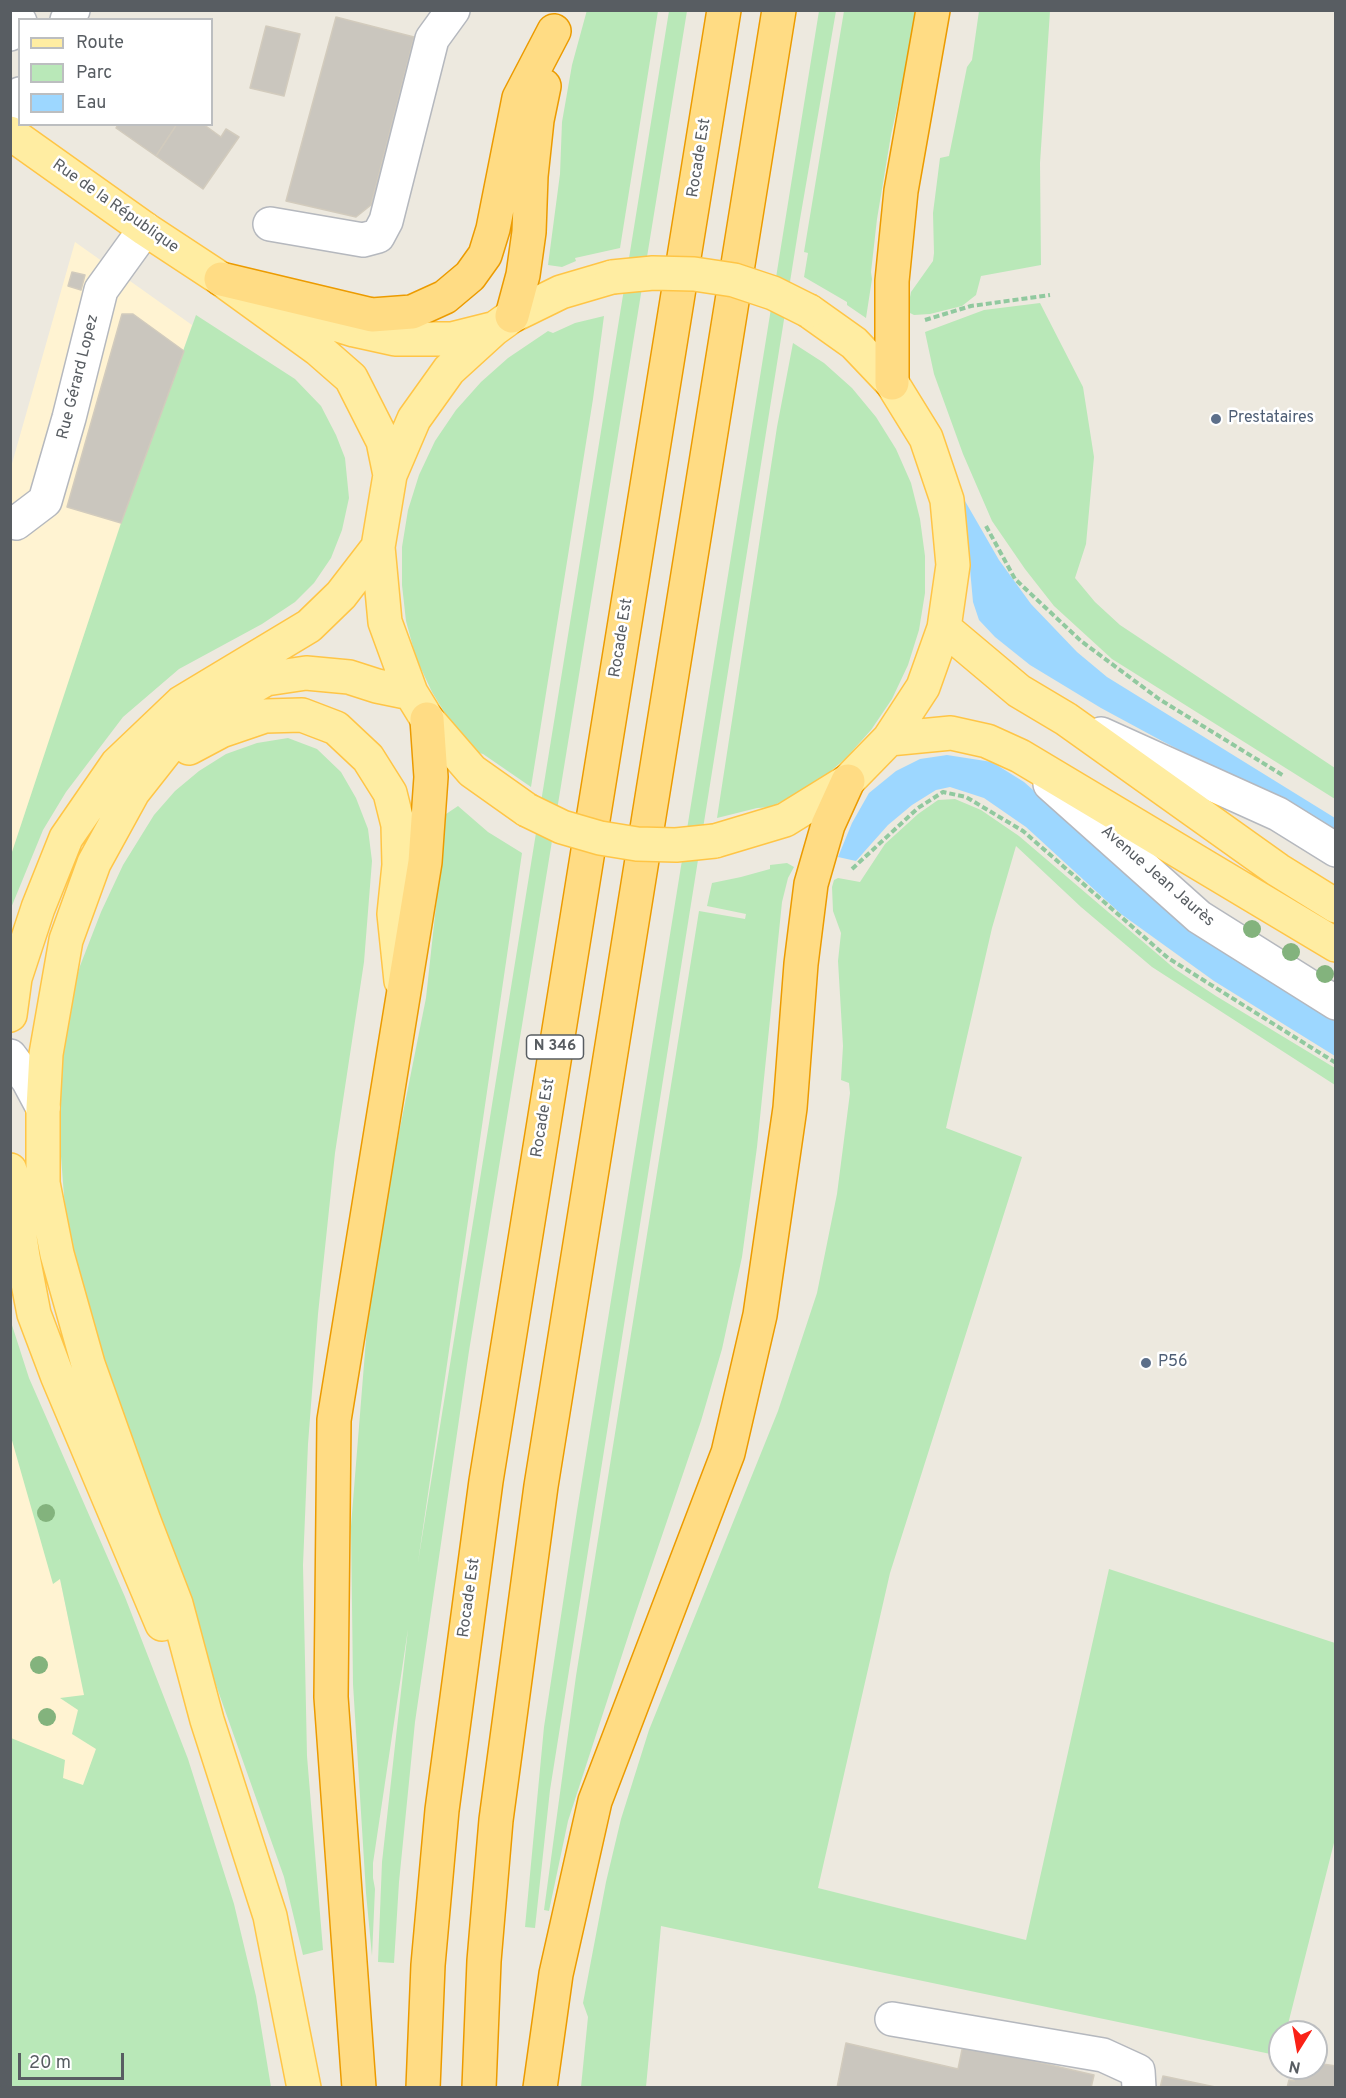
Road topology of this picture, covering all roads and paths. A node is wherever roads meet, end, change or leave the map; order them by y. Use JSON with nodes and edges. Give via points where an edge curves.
{"nodes":[{"id":1,"x":453,"y":10,"type":"edge"},
{"id":2,"x":724,"y":10,"type":"edge"},
{"id":3,"x":779,"y":10,"type":"edge"},
{"id":4,"x":933,"y":10,"type":"edge"},
{"id":5,"x":557,"y":21,"type":"edge"},
{"id":6,"x":10,"y":133,"type":"edge"},
{"id":7,"x":270,"y":225,"type":"dead end"},
{"id":8,"x":145,"y":230,"type":"junction"},
{"id":9,"x":221,"y":279,"type":"junction"},
{"id":10,"x":1050,"y":295,"type":"dead end"},
{"id":11,"x":503,"y":322,"type":"junction"},
{"id":12,"x":892,"y":324,"type":"junction"},
{"id":13,"x":892,"y":383,"type":"junction"},
{"id":14,"x":390,"y":475,"type":"junction"},
{"id":15,"x":983,"y":520,"type":"dead end"},
{"id":16,"x":16,"y":523,"type":"dead end"},
{"id":17,"x":378,"y":547,"type":"junction"},
{"id":18,"x":945,"y":628,"type":"junction"},
{"id":19,"x":419,"y":706,"type":"junction"},
{"id":20,"x":1066,"y":718,"type":"junction"},
{"id":21,"x":890,"y":739,"type":"junction"},
{"id":22,"x":1020,"y":756,"type":"junction"},
{"id":23,"x":1286,"y":777,"type":"dead end"},
{"id":24,"x":848,"y":781,"type":"junction"},
{"id":25,"x":133,"y":792,"type":"junction"},
{"id":26,"x":1335,"y":850,"type":"edge"},
{"id":27,"x":818,"y":861,"type":"junction"},
{"id":28,"x":1335,"y":906,"type":"edge"},
{"id":29,"x":1335,"y":945,"type":"edge"},
{"id":30,"x":13,"y":979,"type":"edge"},
{"id":31,"x":402,"y":993,"type":"junction"},
{"id":32,"x":1335,"y":1003,"type":"edge"},
{"id":33,"x":10,"y":1016,"type":"edge"},
{"id":34,"x":1335,"y":1063,"type":"edge"},
{"id":35,"x":24,"y":1070,"type":"edge"},
{"id":36,"x":10,"y":1170,"type":"edge"},
{"id":37,"x":207,"y":1720,"type":"junction"},
{"id":38,"x":892,"y":2019,"type":"dead end"},
{"id":39,"x":304,"y":2088,"type":"edge"},
{"id":40,"x":359,"y":2088,"type":"edge"},
{"id":41,"x":423,"y":2088,"type":"edge"},
{"id":42,"x":479,"y":2088,"type":"edge"},
{"id":43,"x":540,"y":2088,"type":"edge"},
{"id":44,"x":1139,"y":2088,"type":"edge"}],
"edges":[{"from":1,"to":7,"type":"street","via":[[432,39],[386,220],[378,236],[363,240]]},
{"from":2,"to":41,"type":"highway","name":"Rocade Est","number":"N 346","via":[[486,1481],[442,1809],[428,1965]]},
{"from":3,"to":42,"type":"highway","via":[[540,1498],[496,1820],[484,1961]]},
{"from":4,"to":12,"type":"highway","via":[[901,191]]},
{"from":5,"to":9,"type":"highway","via":[[519,98],[494,229],[484,255],[470,276],[445,297],[412,312],[372,315]]},
{"from":5,"to":11,"type":"highway","via":[[537,120],[524,264]]},
{"from":6,"to":8,"type":"main road","name":"Rue de la République"},
{"from":8,"to":9,"type":"main road","name":"Rue de la République"},
{"from":8,"to":16,"type":"street","name":"Rue Gérard Lopez","via":[[100,290],[45,501]]},
{"from":9,"to":11,"type":"main road","name":"Rue de la République","via":[[313,317],[395,339],[452,339]]},
{"from":9,"to":14,"type":"main road","name":"Rue de la République","via":[[351,378],[384,441]]},
{"from":10,"to":12,"type":"path","via":[[971,306],[913,324]]},
{"from":11,"to":13,"type":"main road","bridge":true,"via":[[561,292],[612,277],[694,274],[734,280],[809,311],[854,343]]},
{"from":11,"to":14,"type":"main road","via":[[443,378],[414,419]]},
{"from":12,"to":13,"type":"highway"},
{"from":13,"to":18,"type":"main road","via":[[926,438],[947,500],[953,565]]},
{"from":14,"to":17,"type":"main road"},
{"from":15,"to":23,"type":"path","via":[[1015,579],[1081,641],[1159,699]]},
{"from":17,"to":19,"type":"main road","via":[[385,622]]},
{"from":17,"to":30,"type":"main road","via":[[309,626],[182,703],[117,764],[66,838]]},
{"from":18,"to":20,"type":"main road","via":[[1019,691]]},
{"from":18,"to":21,"type":"main road","via":[[923,687]]},
{"from":19,"to":24,"type":"main road","bridge":true,"via":[[472,771],[527,810],[562,827],[600,838],[637,844],[715,842],[785,820]]},
{"from":19,"to":25,"type":"main road","via":[[349,677],[306,673],[266,679],[185,726]]},
{"from":19,"to":31,"type":"highway","via":[[431,777],[425,862]]},
{"from":20,"to":26,"type":"street","via":[[1278,814]]},
{"from":20,"to":28,"type":"main road","via":[[1278,870]]},
{"from":21,"to":22,"type":"main road","name":"Avenue Jean Jaurès","via":[[951,733],[987,741]]},
{"from":21,"to":24,"type":"main road"},
{"from":22,"to":29,"type":"main road","name":"Avenue Jean Jaurès"},
{"from":22,"to":32,"type":"street","name":"Avenue Jean Jaurès","via":[[1199,917]]},
{"from":24,"to":27,"type":"highway","via":[[828,825]]},
{"from":25,"to":31,"type":"main road","via":[[186,750],[221,731],[265,716],[302,715],[336,728],[368,758],[390,793],[398,825],[394,914]]},
{"from":25,"to":35,"type":"main road","via":[[94,863]]},
{"from":27,"to":34,"type":"path","via":[[852,869],[918,808],[943,792],[966,797],[1023,831],[1168,958]]},
{"from":27,"to":43,"type":"highway","via":[[811,884],[790,1108],[760,1315],[728,1452],[595,1801],[556,1974]]},
{"from":30,"to":33,"type":"main road"},
{"from":31,"to":40,"type":"highway","via":[[334,1420],[332,1697]]},
{"from":35,"to":37,"type":"main road","via":[[43,1108],[43,1183],[57,1254],[88,1364],[176,1604]]},
{"from":36,"to":37,"type":"main road","via":[[34,1314],[150,1600]]},
{"from":37,"to":39,"type":"main road","via":[[270,1916]]},
{"from":38,"to":44,"type":"street","via":[[1103,2055],[1138,2071]]}]}
